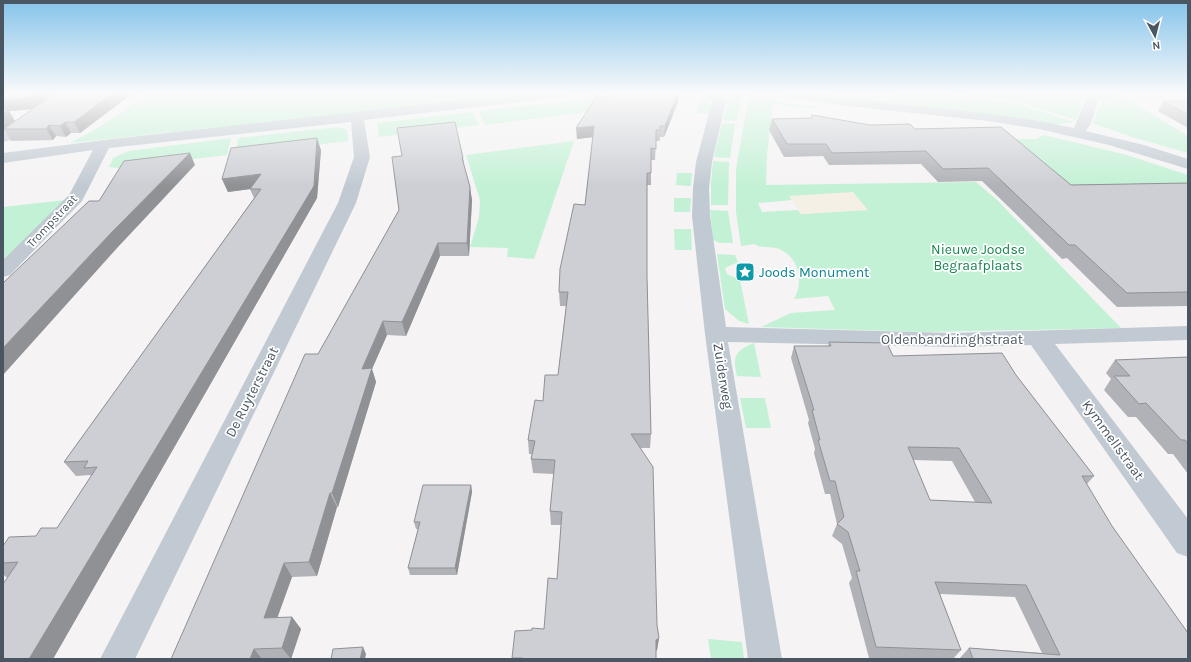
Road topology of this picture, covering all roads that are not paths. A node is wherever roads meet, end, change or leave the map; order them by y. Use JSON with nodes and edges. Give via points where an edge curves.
{"nodes":[{"id":1,"x":23,"y":124,"type":"edge"},
{"id":2,"x":300,"y":124,"type":"edge"},
{"id":3,"x":358,"y":124,"type":"edge"},
{"id":4,"x":713,"y":124,"type":"edge"},
{"id":5,"x":1030,"y":124,"type":"edge"},
{"id":6,"x":1083,"y":124,"type":"edge"},
{"id":7,"x":1078,"y":133,"type":"junction"},
{"id":8,"x":3,"y":138,"type":"edge"},
{"id":9,"x":104,"y":144,"type":"junction"},
{"id":10,"x":3,"y":158,"type":"edge"},
{"id":11,"x":1188,"y":164,"type":"edge"},
{"id":12,"x":3,"y":271,"type":"edge"},
{"id":13,"x":1188,"y":333,"type":"edge"},
{"id":14,"x":716,"y":334,"type":"junction"},
{"id":15,"x":1038,"y":338,"type":"junction"},
{"id":16,"x":1188,"y":543,"type":"edge"},
{"id":17,"x":117,"y":659,"type":"edge"},
{"id":18,"x":765,"y":659,"type":"edge"}],
"edges":[{"from":1,"to":8,"type":"street"},
{"from":2,"to":9,"type":"street"},
{"from":3,"to":17,"type":"street","name":"De Ruyterstraat","via":[[362,158],[347,203]]},
{"from":4,"to":14,"type":"street","name":"Zuiderweg","via":[[704,162],[701,216]]},
{"from":5,"to":7,"type":"street"},
{"from":6,"to":7,"type":"street"},
{"from":7,"to":11,"type":"street"},
{"from":9,"to":10,"type":"street"},
{"from":9,"to":12,"type":"street","name":"Trompstraat","via":[[76,197]]},
{"from":13,"to":15,"type":"street","name":"Oldenbandringhstraat"},
{"from":14,"to":15,"type":"street","name":"Oldenbandringhstraat","via":[[870,339]]},
{"from":14,"to":18,"type":"street","name":"Zuiderweg"},
{"from":15,"to":16,"type":"street","name":"Kymmellstraat"}]}
